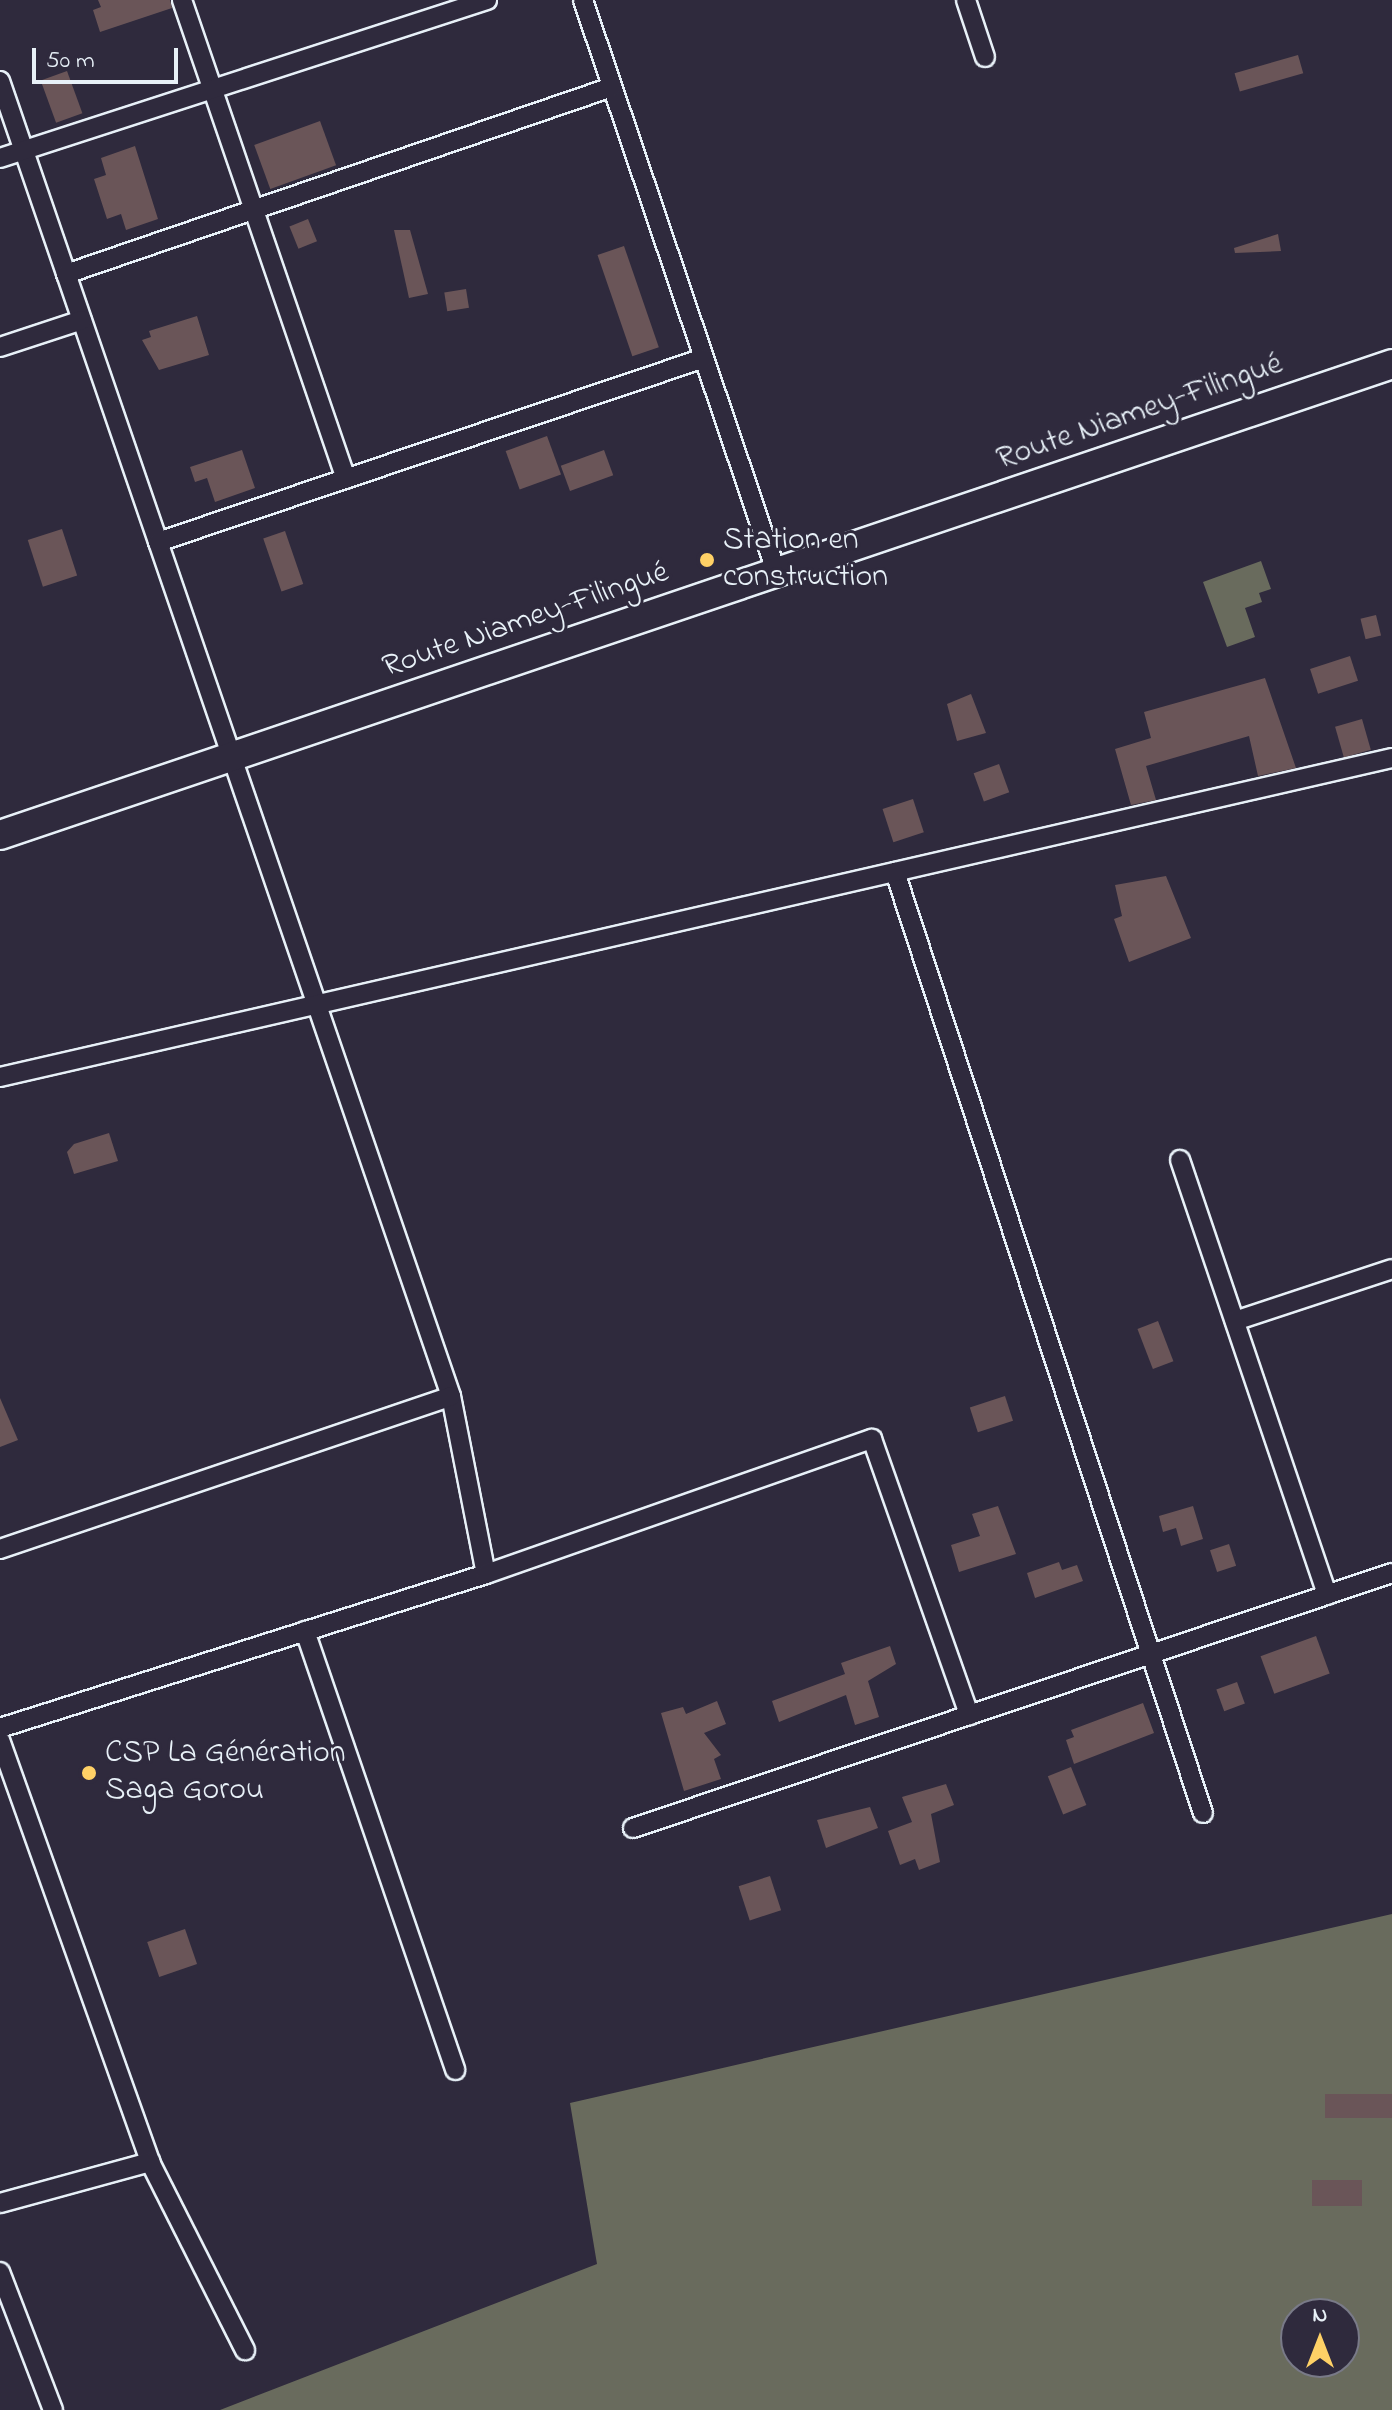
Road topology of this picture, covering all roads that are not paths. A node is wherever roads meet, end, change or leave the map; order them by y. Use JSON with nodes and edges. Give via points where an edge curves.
{"nodes":[{"id":1,"x":182,"y":0,"type":"edge"},
{"id":2,"x":487,"y":0,"type":"edge"},
{"id":3,"x":583,"y":0,"type":"edge"},
{"id":4,"x":966,"y":0,"type":"edge"},
{"id":5,"x":985,"y":57,"type":"dead end"},
{"id":6,"x":0,"y":81,"type":"edge"},
{"id":7,"x":612,"y":87,"type":"junction"},
{"id":8,"x":212,"y":89,"type":"junction"},
{"id":9,"x":24,"y":151,"type":"junction"},
{"id":10,"x":0,"y":158,"type":"edge"},
{"id":11,"x":254,"y":210,"type":"junction"},
{"id":12,"x":66,"y":274,"type":"junction"},
{"id":13,"x":82,"y":320,"type":"junction"},
{"id":14,"x":0,"y":347,"type":"edge"},
{"id":15,"x":704,"y":358,"type":"junction"},
{"id":16,"x":1392,"y":364,"type":"edge"},
{"id":17,"x":346,"y":479,"type":"junction"},
{"id":18,"x":158,"y":542,"type":"junction"},
{"id":19,"x":776,"y":571,"type":"junction"},
{"id":20,"x":231,"y":757,"type":"junction"},
{"id":21,"x":1392,"y":758,"type":"edge"},
{"id":22,"x":0,"y":835,"type":"edge"},
{"id":23,"x":895,"y":872,"type":"junction"},
{"id":24,"x":320,"y":1003,"type":"junction"},
{"id":25,"x":0,"y":1077,"type":"edge"},
{"id":26,"x":1180,"y":1160,"type":"dead end"},
{"id":27,"x":1392,"y":1269,"type":"edge"},
{"id":28,"x":1235,"y":1321,"type":"junction"},
{"id":29,"x":451,"y":1396,"type":"junction"},
{"id":30,"x":0,"y":1549,"type":"edge"},
{"id":31,"x":1392,"y":1573,"type":"edge"},
{"id":32,"x":486,"y":1574,"type":"junction"},
{"id":33,"x":1327,"y":1595,"type":"junction"},
{"id":34,"x":305,"y":1631,"type":"junction"},
{"id":35,"x":1151,"y":1654,"type":"junction"},
{"id":36,"x":969,"y":1715,"type":"junction"},
{"id":37,"x":0,"y":1728,"type":"edge"},
{"id":38,"x":0,"y":1740,"type":"edge"},
{"id":39,"x":1203,"y":1813,"type":"dead end"},
{"id":40,"x":633,"y":1828,"type":"dead end"},
{"id":41,"x":455,"y":2070,"type":"dead end"},
{"id":42,"x":150,"y":2162,"type":"junction"},
{"id":43,"x":0,"y":2203,"type":"edge"},
{"id":44,"x":0,"y":2272,"type":"edge"},
{"id":45,"x":245,"y":2350,"type":"dead end"},
{"id":46,"x":53,"y":2410,"type":"edge"}],
"edges":[{"from":1,"to":8,"type":"street"},
{"from":2,"to":8,"type":"street"},
{"from":3,"to":7,"type":"street"},
{"from":4,"to":5,"type":"street"},
{"from":6,"to":9,"type":"street"},
{"from":7,"to":11,"type":"street"},
{"from":7,"to":15,"type":"street"},
{"from":8,"to":9,"type":"street"},
{"from":8,"to":11,"type":"street"},
{"from":9,"to":10,"type":"street"},
{"from":9,"to":12,"type":"street"},
{"from":11,"to":12,"type":"street"},
{"from":11,"to":17,"type":"street"},
{"from":12,"to":13,"type":"street"},
{"from":13,"to":14,"type":"street"},
{"from":13,"to":18,"type":"street"},
{"from":15,"to":17,"type":"street"},
{"from":15,"to":19,"type":"street"},
{"from":16,"to":19,"type":"main road","name":"Route Niamey-Filingué"},
{"from":17,"to":18,"type":"street"},
{"from":18,"to":20,"type":"street"},
{"from":19,"to":20,"type":"main road","name":"Route Niamey-Filingué"},
{"from":20,"to":22,"type":"main road","name":"Route Niamey-Filingué"},
{"from":20,"to":24,"type":"street"},
{"from":21,"to":23,"type":"street"},
{"from":23,"to":24,"type":"street"},
{"from":23,"to":35,"type":"street"},
{"from":24,"to":25,"type":"street"},
{"from":24,"to":29,"type":"street"},
{"from":26,"to":28,"type":"street"},
{"from":27,"to":28,"type":"street"},
{"from":28,"to":33,"type":"street"},
{"from":29,"to":30,"type":"street"},
{"from":29,"to":32,"type":"street"},
{"from":31,"to":33,"type":"street"},
{"from":32,"to":34,"type":"street"},
{"from":32,"to":36,"type":"street","via":[[872,1439]]},
{"from":33,"to":35,"type":"street"},
{"from":34,"to":37,"type":"street"},
{"from":34,"to":41,"type":"street"},
{"from":35,"to":36,"type":"street"},
{"from":35,"to":39,"type":"street"},
{"from":36,"to":40,"type":"street"},
{"from":38,"to":42,"type":"street"},
{"from":42,"to":43,"type":"street"},
{"from":42,"to":45,"type":"street"},
{"from":44,"to":46,"type":"street"}]}
